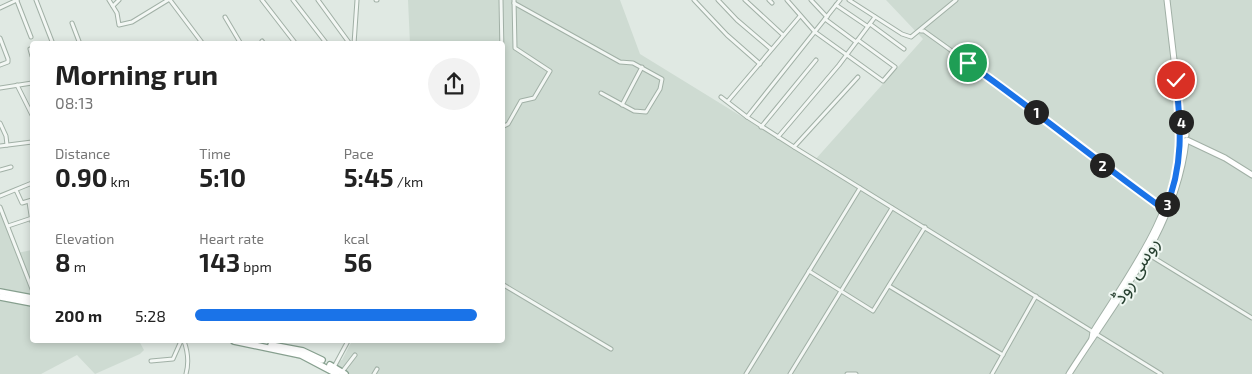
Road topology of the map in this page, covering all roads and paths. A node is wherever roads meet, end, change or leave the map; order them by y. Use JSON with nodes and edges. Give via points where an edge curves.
{"nodes":[{"id":1,"x":17,"y":0,"type":"edge"},
{"id":2,"x":36,"y":0,"type":"edge"},
{"id":3,"x":109,"y":0,"type":"edge"},
{"id":4,"x":118,"y":0,"type":"edge"},
{"id":5,"x":169,"y":0,"type":"edge"},
{"id":6,"x":262,"y":0,"type":"edge"},
{"id":7,"x":293,"y":0,"type":"edge"},
{"id":8,"x":319,"y":0,"type":"edge"},
{"id":9,"x":357,"y":0,"type":"edge"},
{"id":10,"x":501,"y":0,"type":"edge"},
{"id":11,"x":694,"y":0,"type":"edge"},
{"id":12,"x":718,"y":0,"type":"edge"},
{"id":13,"x":745,"y":0,"type":"edge"},
{"id":14,"x":787,"y":0,"type":"edge"},
{"id":15,"x":811,"y":0,"type":"edge"},
{"id":16,"x":840,"y":0,"type":"edge"},
{"id":17,"x":850,"y":0,"type":"edge"},
{"id":18,"x":956,"y":0,"type":"edge"},
{"id":19,"x":1168,"y":0,"type":"edge"},
{"id":20,"x":514,"y":1,"type":"edge"},
{"id":21,"x":836,"y":4,"type":"junction"},
{"id":22,"x":114,"y":6,"type":"junction"},
{"id":23,"x":0,"y":8,"type":"edge"},
{"id":24,"x":800,"y":16,"type":"junction"},
{"id":25,"x":875,"y":16,"type":"junction"},
{"id":26,"x":224,"y":18,"type":"dead end"},
{"id":27,"x":826,"y":18,"type":"junction"},
{"id":28,"x":72,"y":23,"type":"dead end"},
{"id":29,"x":869,"y":25,"type":"junction"},
{"id":30,"x":921,"y":31,"type":"junction"},
{"id":31,"x":815,"y":32,"type":"junction"},
{"id":32,"x":783,"y":35,"type":"junction"},
{"id":33,"x":0,"y":38,"type":"edge"},
{"id":34,"x":31,"y":38,"type":"dead end"},
{"id":35,"x":52,"y":41,"type":"edge"},
{"id":36,"x":79,"y":41,"type":"edge"},
{"id":37,"x":201,"y":41,"type":"edge"},
{"id":38,"x":239,"y":41,"type":"edge"},
{"id":39,"x":294,"y":41,"type":"edge"},
{"id":40,"x":325,"y":41,"type":"edge"},
{"id":41,"x":350,"y":41,"type":"edge"},
{"id":42,"x":352,"y":41,"type":"edge"},
{"id":43,"x":502,"y":41,"type":"edge"},
{"id":44,"x":857,"y":41,"type":"junction"},
{"id":45,"x":772,"y":49,"type":"junction"},
{"id":46,"x":904,"y":50,"type":"dead end"},
{"id":47,"x":846,"y":55,"type":"junction"},
{"id":48,"x":816,"y":60,"type":"dead end"},
{"id":49,"x":760,"y":64,"type":"junction"},
{"id":50,"x":0,"y":65,"type":"edge"},
{"id":51,"x":642,"y":67,"type":"junction"},
{"id":52,"x":858,"y":77,"type":"dead end"},
{"id":53,"x":30,"y":84,"type":"edge"},
{"id":54,"x":17,"y":85,"type":"junction"},
{"id":55,"x":0,"y":88,"type":"edge"},
{"id":56,"x":601,"y":93,"type":"dead end"},
{"id":57,"x":722,"y":97,"type":"dead end"},
{"id":58,"x":728,"y":101,"type":"junction"},
{"id":59,"x":622,"y":105,"type":"junction"},
{"id":60,"x":30,"y":110,"type":"edge"},
{"id":61,"x":747,"y":117,"type":"junction"},
{"id":62,"x":0,"y":123,"type":"edge"},
{"id":63,"x":505,"y":126,"type":"edge"},
{"id":64,"x":761,"y":127,"type":"junction"},
{"id":65,"x":778,"y":137,"type":"junction"},
{"id":66,"x":1185,"y":138,"type":"junction"},
{"id":67,"x":30,"y":142,"type":"edge"},
{"id":68,"x":7,"y":145,"type":"junction"},
{"id":69,"x":0,"y":146,"type":"edge"},
{"id":70,"x":794,"y":147,"type":"junction"},
{"id":71,"x":11,"y":167,"type":"dead end"},
{"id":72,"x":0,"y":170,"type":"edge"},
{"id":73,"x":1252,"y":175,"type":"edge"},
{"id":74,"x":30,"y":184,"type":"edge"},
{"id":75,"x":860,"y":188,"type":"junction"},
{"id":76,"x":16,"y":190,"type":"junction"},
{"id":77,"x":0,"y":196,"type":"edge"},
{"id":78,"x":30,"y":201,"type":"edge"},
{"id":79,"x":0,"y":207,"type":"edge"},
{"id":80,"x":892,"y":208,"type":"junction"},
{"id":81,"x":1167,"y":211,"type":"junction"},
{"id":82,"x":30,"y":220,"type":"edge"},
{"id":83,"x":8,"y":226,"type":"junction"},
{"id":84,"x":925,"y":227,"type":"junction"},
{"id":85,"x":1146,"y":253,"type":"junction"},
{"id":86,"x":809,"y":271,"type":"junction"},
{"id":87,"x":30,"y":284,"type":"edge"},
{"id":88,"x":505,"y":286,"type":"edge"},
{"id":89,"x":889,"y":286,"type":"junction"},
{"id":90,"x":842,"y":291,"type":"junction"},
{"id":91,"x":0,"y":292,"type":"edge"},
{"id":92,"x":1036,"y":296,"type":"junction"},
{"id":93,"x":0,"y":297,"type":"edge"},
{"id":94,"x":30,"y":298,"type":"edge"},
{"id":95,"x":30,"y":303,"type":"edge"},
{"id":96,"x":1252,"y":318,"type":"edge"},
{"id":97,"x":1094,"y":335,"type":"junction"},
{"id":98,"x":181,"y":343,"type":"edge"},
{"id":99,"x":183,"y":343,"type":"edge"},
{"id":100,"x":244,"y":343,"type":"edge"},
{"id":101,"x":262,"y":343,"type":"edge"},
{"id":102,"x":347,"y":343,"type":"edge"},
{"id":103,"x":611,"y":349,"type":"dead end"},
{"id":104,"x":355,"y":355,"type":"dead end"},
{"id":105,"x":1003,"y":355,"type":"junction"},
{"id":106,"x":151,"y":361,"type":"dead end"},
{"id":107,"x":377,"y":369,"type":"dead end"},
{"id":108,"x":338,"y":372,"type":"edge"},
{"id":109,"x":186,"y":374,"type":"edge"},
{"id":110,"x":374,"y":374,"type":"edge"},
{"id":111,"x":746,"y":374,"type":"edge"},
{"id":112,"x":790,"y":374,"type":"edge"},
{"id":113,"x":847,"y":374,"type":"edge"},
{"id":114,"x":856,"y":374,"type":"edge"},
{"id":115,"x":992,"y":374,"type":"edge"},
{"id":116,"x":1069,"y":374,"type":"edge"},
{"id":117,"x":1161,"y":374,"type":"edge"}],
"edges":[{"from":1,"to":23,"type":"street"},
{"from":1,"to":34,"type":"street"},
{"from":2,"to":35,"type":"street"},
{"from":3,"to":22,"type":"street"},
{"from":4,"to":22,"type":"street"},
{"from":5,"to":22,"type":"street","via":[[132,22],[119,25]]},
{"from":5,"to":37,"type":"street"},
{"from":6,"to":39,"type":"street"},
{"from":7,"to":40,"type":"street"},
{"from":8,"to":41,"type":"street"},
{"from":9,"to":42,"type":"street"},
{"from":10,"to":43,"type":"street"},
{"from":11,"to":49,"type":"street","via":[[726,35]]},
{"from":12,"to":45,"type":"street"},
{"from":13,"to":32,"type":"street"},
{"from":14,"to":24,"type":"street"},
{"from":15,"to":27,"type":"street"},
{"from":16,"to":21,"type":"street"},
{"from":17,"to":25,"type":"street"},
{"from":18,"to":30,"type":"street"},
{"from":19,"to":66,"type":"main road","name":"روسی روڈ"},
{"from":20,"to":51,"type":"street","via":[[620,62]]},
{"from":20,"to":63,"type":"street","via":[[515,48],[550,71],[534,98],[521,101]]},
{"from":21,"to":27,"type":"street"},
{"from":21,"to":29,"type":"street"},
{"from":24,"to":31,"type":"street"},
{"from":24,"to":32,"type":"street"},
{"from":25,"to":29,"type":"street"},
{"from":25,"to":30,"type":"street","via":[[907,37]]},
{"from":26,"to":38,"type":"street"},
{"from":27,"to":31,"type":"street"},
{"from":27,"to":44,"type":"street"},
{"from":28,"to":36,"type":"street"},
{"from":29,"to":44,"type":"street"},
{"from":29,"to":46,"type":"street"},
{"from":30,"to":81,"type":"street","via":[[1030,107],[1098,162]]},
{"from":31,"to":47,"type":"street"},
{"from":31,"to":61,"type":"street"},
{"from":32,"to":45,"type":"street"},
{"from":33,"to":50,"type":"street","via":[[8,62]]},
{"from":44,"to":47,"type":"street"},
{"from":44,"to":47,"type":"street","via":[[894,68],[883,81]]},
{"from":45,"to":49,"type":"street"},
{"from":47,"to":65,"type":"street"},
{"from":48,"to":64,"type":"street"},
{"from":49,"to":58,"type":"street"},
{"from":51,"to":59,"type":"street"},
{"from":51,"to":59,"type":"street","via":[[662,79],[660,89],[646,112]]},
{"from":52,"to":70,"type":"street"},
{"from":53,"to":54,"type":"street"},
{"from":54,"to":55,"type":"street"},
{"from":54,"to":60,"type":"street"},
{"from":56,"to":59,"type":"street"},
{"from":57,"to":58,"type":"street"},
{"from":58,"to":61,"type":"street"},
{"from":61,"to":64,"type":"street"},
{"from":62,"to":68,"type":"street"},
{"from":64,"to":65,"type":"street"},
{"from":65,"to":70,"type":"street"},
{"from":66,"to":73,"type":"main road"},
{"from":66,"to":81,"type":"main road","name":"روسی روڈ"},
{"from":67,"to":68,"type":"street"},
{"from":68,"to":69,"type":"street"},
{"from":70,"to":75,"type":"street"},
{"from":71,"to":72,"type":"street"},
{"from":74,"to":76,"type":"street"},
{"from":75,"to":80,"type":"street"},
{"from":75,"to":86,"type":"street"},
{"from":76,"to":77,"type":"street"},
{"from":76,"to":78,"type":"street","via":[[22,203]]},
{"from":79,"to":83,"type":"street"},
{"from":80,"to":84,"type":"street"},
{"from":80,"to":90,"type":"street"},
{"from":81,"to":85,"type":"main road","name":"روسی روڈ"},
{"from":81,"to":97,"type":"main road","name":"روسی روڈ"},
{"from":82,"to":83,"type":"street"},
{"from":83,"to":87,"type":"street"},
{"from":84,"to":89,"type":"street"},
{"from":84,"to":92,"type":"street"},
{"from":85,"to":96,"type":"street"},
{"from":85,"to":97,"type":"main road","name":"روسی روڈ"},
{"from":86,"to":90,"type":"street"},
{"from":86,"to":111,"type":"street"},
{"from":88,"to":103,"type":"street"},
{"from":89,"to":90,"type":"street","via":[[874,311]]},
{"from":89,"to":105,"type":"street"},
{"from":90,"to":112,"type":"street"},
{"from":91,"to":94,"type":"highway"},
{"from":92,"to":97,"type":"street"},
{"from":92,"to":105,"type":"street"},
{"from":93,"to":95,"type":"highway"},
{"from":97,"to":116,"type":"main road","name":"روسی روڈ"},
{"from":97,"to":117,"type":"street"},
{"from":98,"to":106,"type":"street","via":[[173,359]]},
{"from":99,"to":109,"type":"street","via":[[187,350]]},
{"from":100,"to":108,"type":"highway","via":[[301,355]]},
{"from":101,"to":108,"type":"highway","via":[[303,350]]},
{"from":102,"to":108,"type":"street"},
{"from":104,"to":108,"type":"street"},
{"from":105,"to":115,"type":"street"},
{"from":107,"to":110,"type":"street"},
{"from":113,"to":114,"type":"street"}]}
